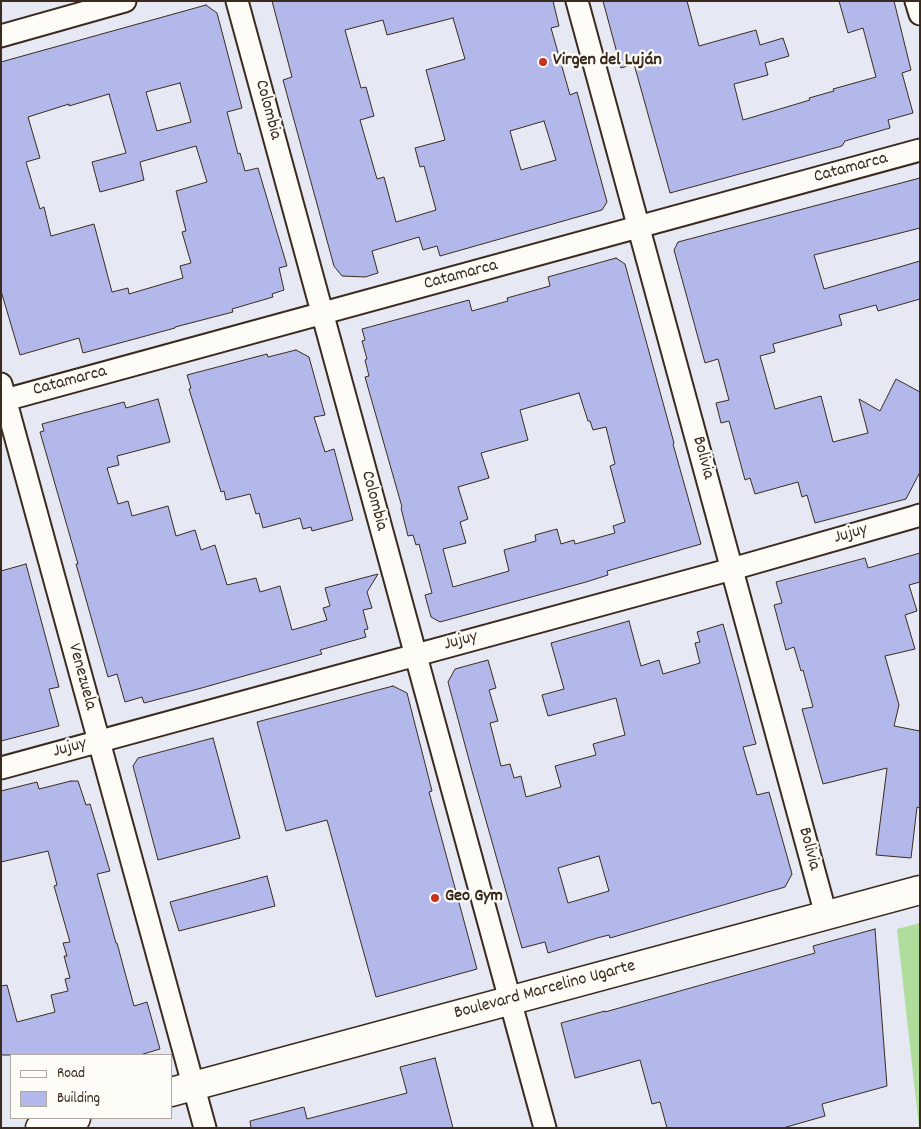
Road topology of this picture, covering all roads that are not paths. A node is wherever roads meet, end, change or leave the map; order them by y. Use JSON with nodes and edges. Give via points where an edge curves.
{"nodes":[{"id":1,"x":125,"y":1,"type":"edge"},
{"id":2,"x":237,"y":1,"type":"edge"},
{"id":3,"x":577,"y":1,"type":"edge"},
{"id":4,"x":916,"y":1,"type":"edge"},
{"id":5,"x":920,"y":14,"type":"edge"},
{"id":6,"x":1,"y":36,"type":"edge"},
{"id":7,"x":920,"y":150,"type":"edge"},
{"id":8,"x":639,"y":228,"type":"junction"},
{"id":9,"x":322,"y":313,"type":"junction"},
{"id":10,"x":3,"y":395,"type":"edge"},
{"id":11,"x":920,"y":514,"type":"edge"},
{"id":12,"x":732,"y":569,"type":"junction"},
{"id":13,"x":416,"y":654,"type":"junction"},
{"id":14,"x":99,"y":741,"type":"junction"},
{"id":15,"x":1,"y":768,"type":"edge"},
{"id":16,"x":920,"y":890,"type":"edge"},
{"id":17,"x":826,"y":915,"type":"junction"},
{"id":18,"x":511,"y":1000,"type":"junction"},
{"id":19,"x":182,"y":1088,"type":"edge"},
{"id":20,"x":72,"y":1119,"type":"edge"},
{"id":21,"x":40,"y":1128,"type":"edge"},
{"id":22,"x":205,"y":1128,"type":"edge"},
{"id":23,"x":545,"y":1128,"type":"edge"}],
"edges":[{"from":1,"to":6,"type":"street"},
{"from":2,"to":9,"type":"street","name":"Colombia"},
{"from":3,"to":8,"type":"street","name":"Bolivia"},
{"from":4,"to":5,"type":"street"},
{"from":7,"to":8,"type":"street","name":"Catamarca"},
{"from":8,"to":9,"type":"street","name":"Catamarca"},
{"from":8,"to":12,"type":"street","name":"Bolivia"},
{"from":9,"to":10,"type":"street","name":"Catamarca"},
{"from":9,"to":13,"type":"street","name":"Colombia"},
{"from":10,"to":14,"type":"street","name":"Venezuela"},
{"from":11,"to":12,"type":"street","name":"Jujuy"},
{"from":12,"to":13,"type":"street","name":"Jujuy"},
{"from":12,"to":17,"type":"street","name":"Bolivia"},
{"from":13,"to":14,"type":"street","name":"Jujuy"},
{"from":13,"to":18,"type":"street","name":"Colombia"},
{"from":14,"to":15,"type":"street","name":"Jujuy"},
{"from":14,"to":19,"type":"street","name":"Venezuela"},
{"from":16,"to":17,"type":"main road","name":"Boulevard Marcelino Ugarte"},
{"from":17,"to":18,"type":"main road","name":"Boulevard Marcelino Ugarte"},
{"from":18,"to":19,"type":"main road","name":"Boulevard Marcelino Ugarte"},
{"from":18,"to":23,"type":"street","name":"Colombia"},
{"from":19,"to":22,"type":"street","name":"Venezuela"},
{"from":20,"to":21,"type":"main road"}]}
